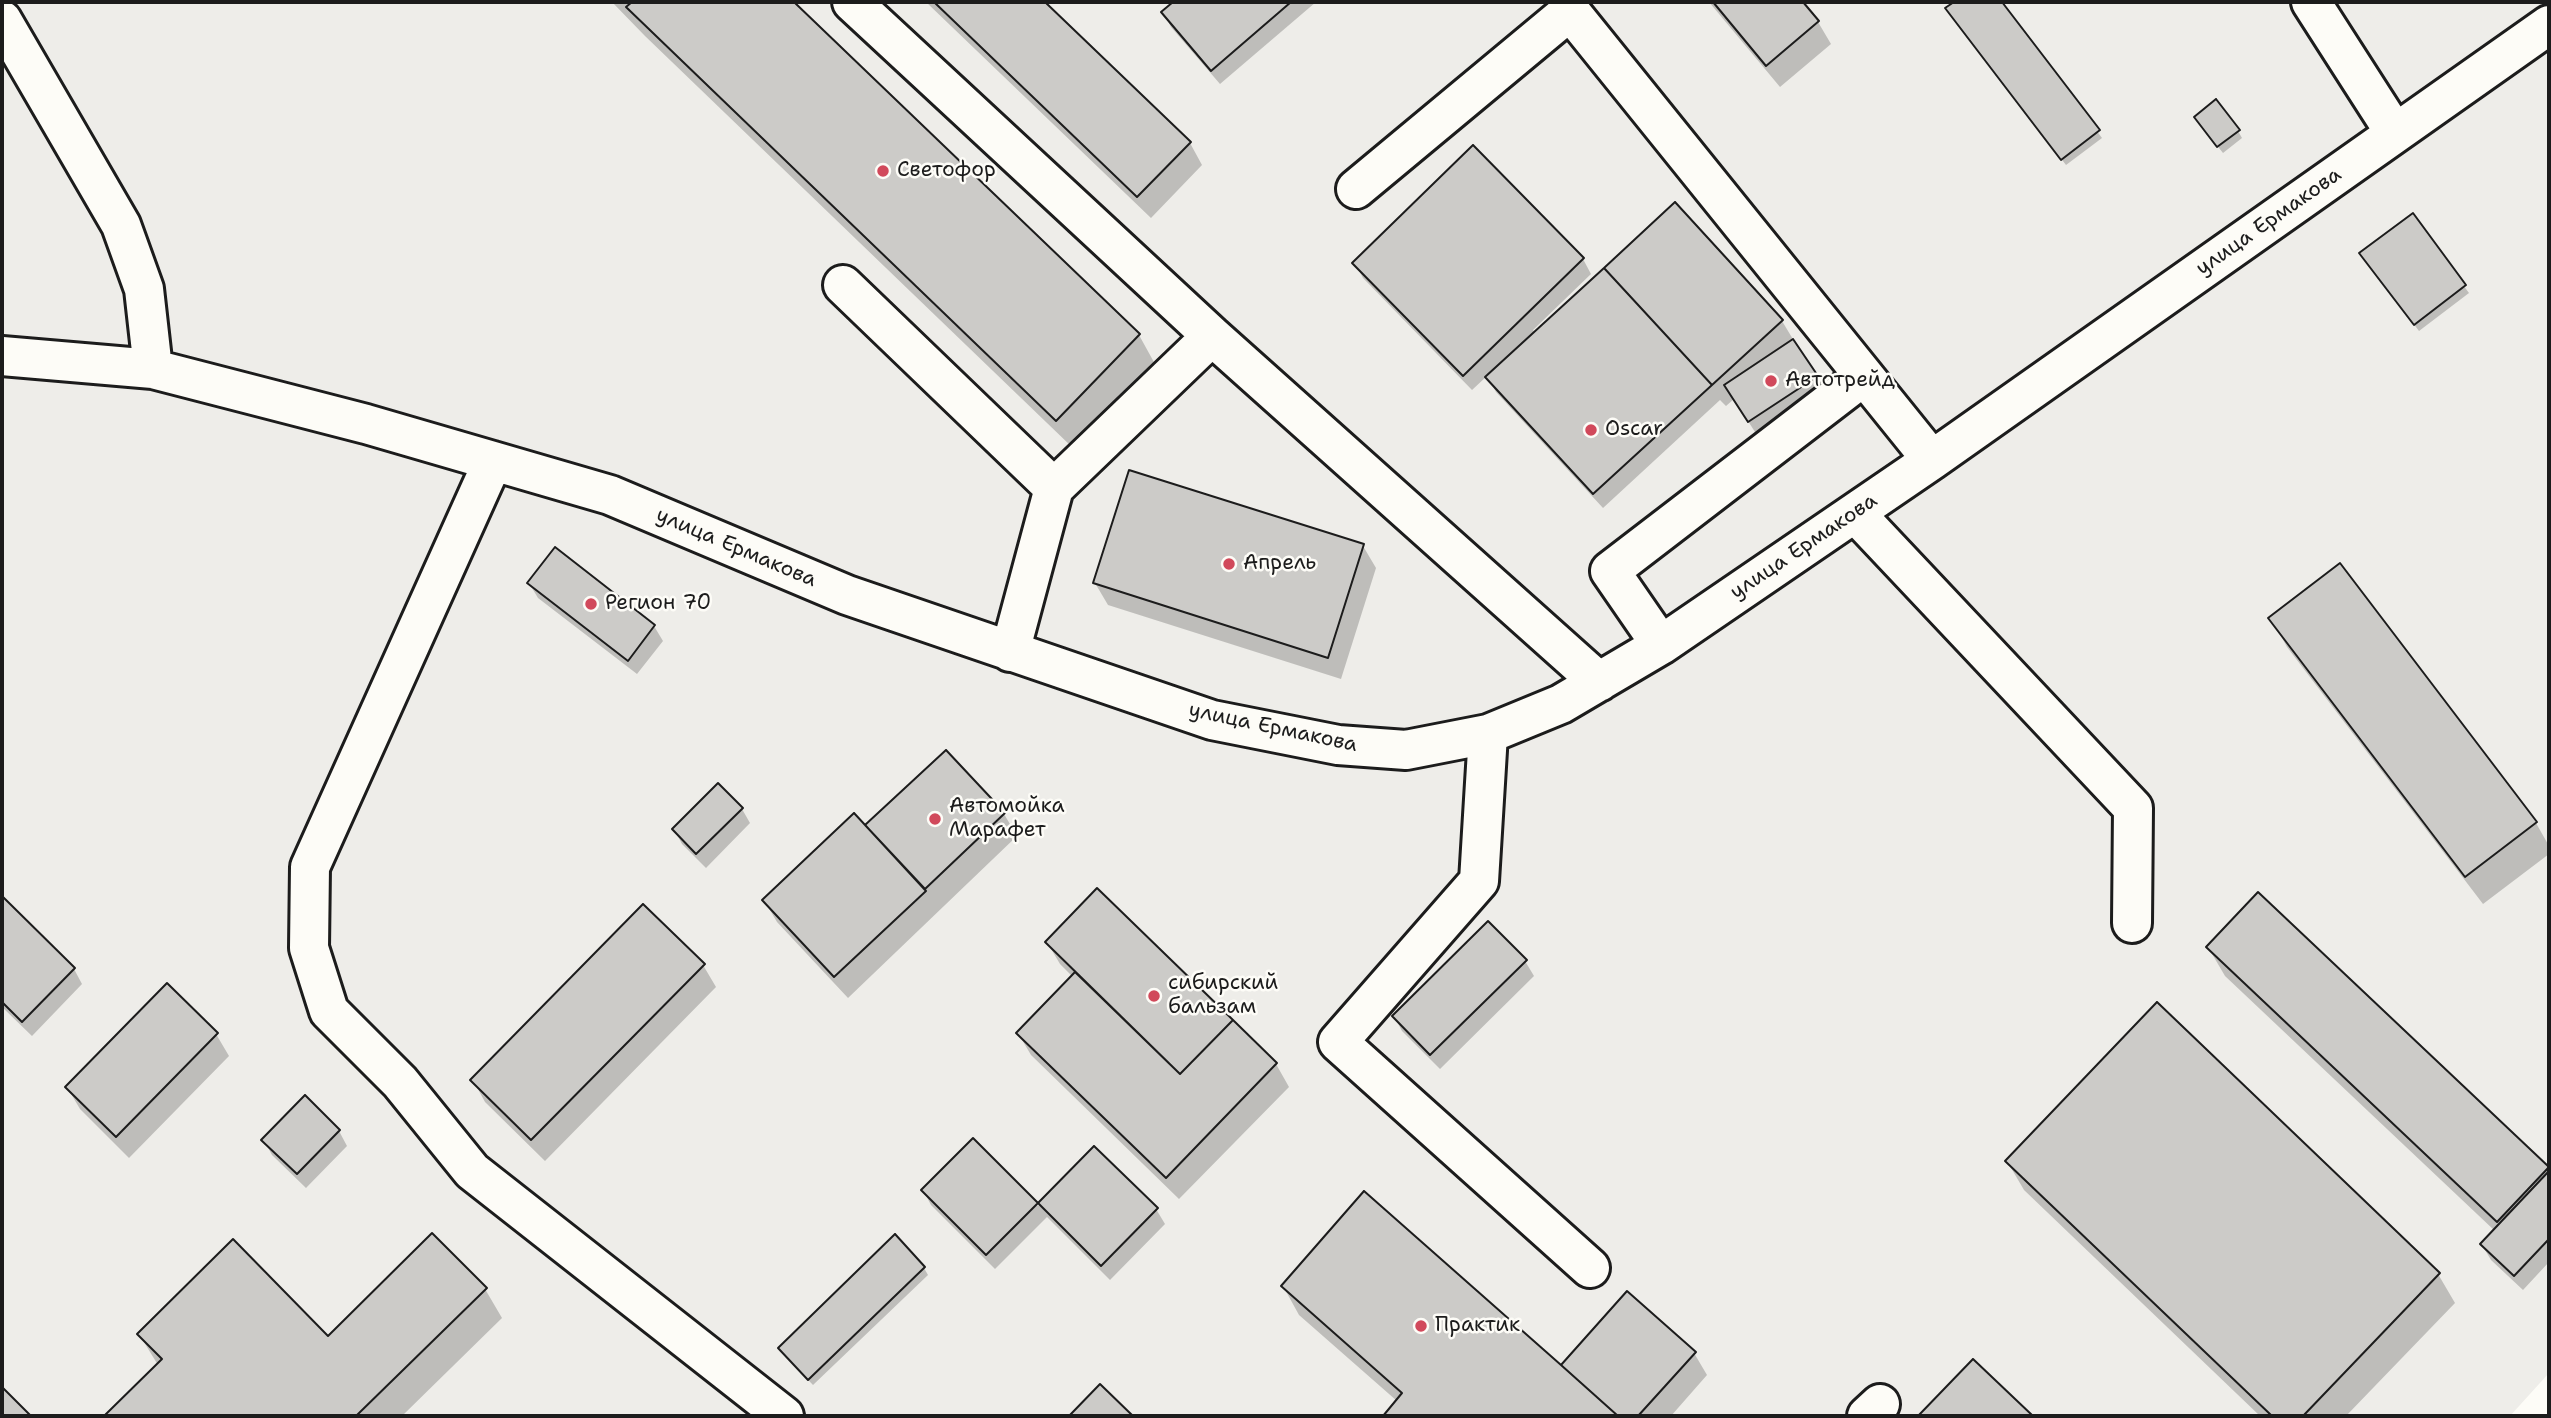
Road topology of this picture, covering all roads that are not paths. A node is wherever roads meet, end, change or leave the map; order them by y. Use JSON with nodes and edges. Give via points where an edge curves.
{"nodes":[{"id":1,"x":852,"y":2,"type":"edge"},
{"id":2,"x":2311,"y":2,"type":"edge"},
{"id":3,"x":2,"y":20,"type":"edge"},
{"id":4,"x":2549,"y":25,"type":"edge"},
{"id":5,"x":2395,"y":133,"type":"junction"},
{"id":6,"x":1356,"y":189,"type":"dead end"},
{"id":7,"x":843,"y":285,"type":"dead end"},
{"id":8,"x":1212,"y":336,"type":"junction"},
{"id":9,"x":2,"y":356,"type":"edge"},
{"id":10,"x":153,"y":369,"type":"junction"},
{"id":11,"x":1864,"y":376,"type":"junction"},
{"id":12,"x":1932,"y":460,"type":"junction"},
{"id":13,"x":493,"y":461,"type":"junction"},
{"id":14,"x":1054,"y":488,"type":"junction"},
{"id":15,"x":1855,"y":513,"type":"junction"},
{"id":16,"x":1661,"y":645,"type":"junction"},
{"id":17,"x":1010,"y":652,"type":"junction"},
{"id":18,"x":1599,"y":682,"type":"junction"},
{"id":19,"x":1488,"y":734,"type":"junction"},
{"id":20,"x":2132,"y":923,"type":"dead end"},
{"id":21,"x":1590,"y":1268,"type":"dead end"},
{"id":22,"x":784,"y":1416,"type":"edge"}],
"edges":[{"from":1,"to":8,"type":"street"},
{"from":2,"to":5,"type":"street"},
{"from":3,"to":10,"type":"street","via":[[121,225],[144,289]]},
{"from":4,"to":5,"type":"street","name":"улица Ермакова"},
{"from":5,"to":12,"type":"street","name":"улица Ермакова"},
{"from":6,"to":11,"type":"street","via":[[1570,12]]},
{"from":7,"to":14,"type":"street"},
{"from":8,"to":14,"type":"street"},
{"from":8,"to":18,"type":"street"},
{"from":9,"to":10,"type":"street","name":"улица Ермакова"},
{"from":10,"to":13,"type":"street","name":"улица Ермакова"},
{"from":11,"to":12,"type":"street"},
{"from":11,"to":16,"type":"street","via":[[1610,571]]},
{"from":12,"to":15,"type":"street","name":"улица Ермакова"},
{"from":13,"to":17,"type":"street","name":"улица Ермакова","via":[[610,495],[847,595]]},
{"from":13,"to":22,"type":"street","via":[[310,866],[309,948],[329,1011],[400,1082],[472,1171]]},
{"from":14,"to":17,"type":"street"},
{"from":15,"to":16,"type":"street","name":"улица Ермакова"},
{"from":15,"to":20,"type":"street","via":[[2133,808]]},
{"from":16,"to":18,"type":"street","name":"улица Ермакова"},
{"from":17,"to":19,"type":"street","name":"улица Ермакова","via":[[1212,720],[1338,745],[1406,750]]},
{"from":18,"to":19,"type":"street","name":"улица Ермакова","via":[[1561,704]]},
{"from":19,"to":21,"type":"street","via":[[1479,881],[1338,1042]]}]}
